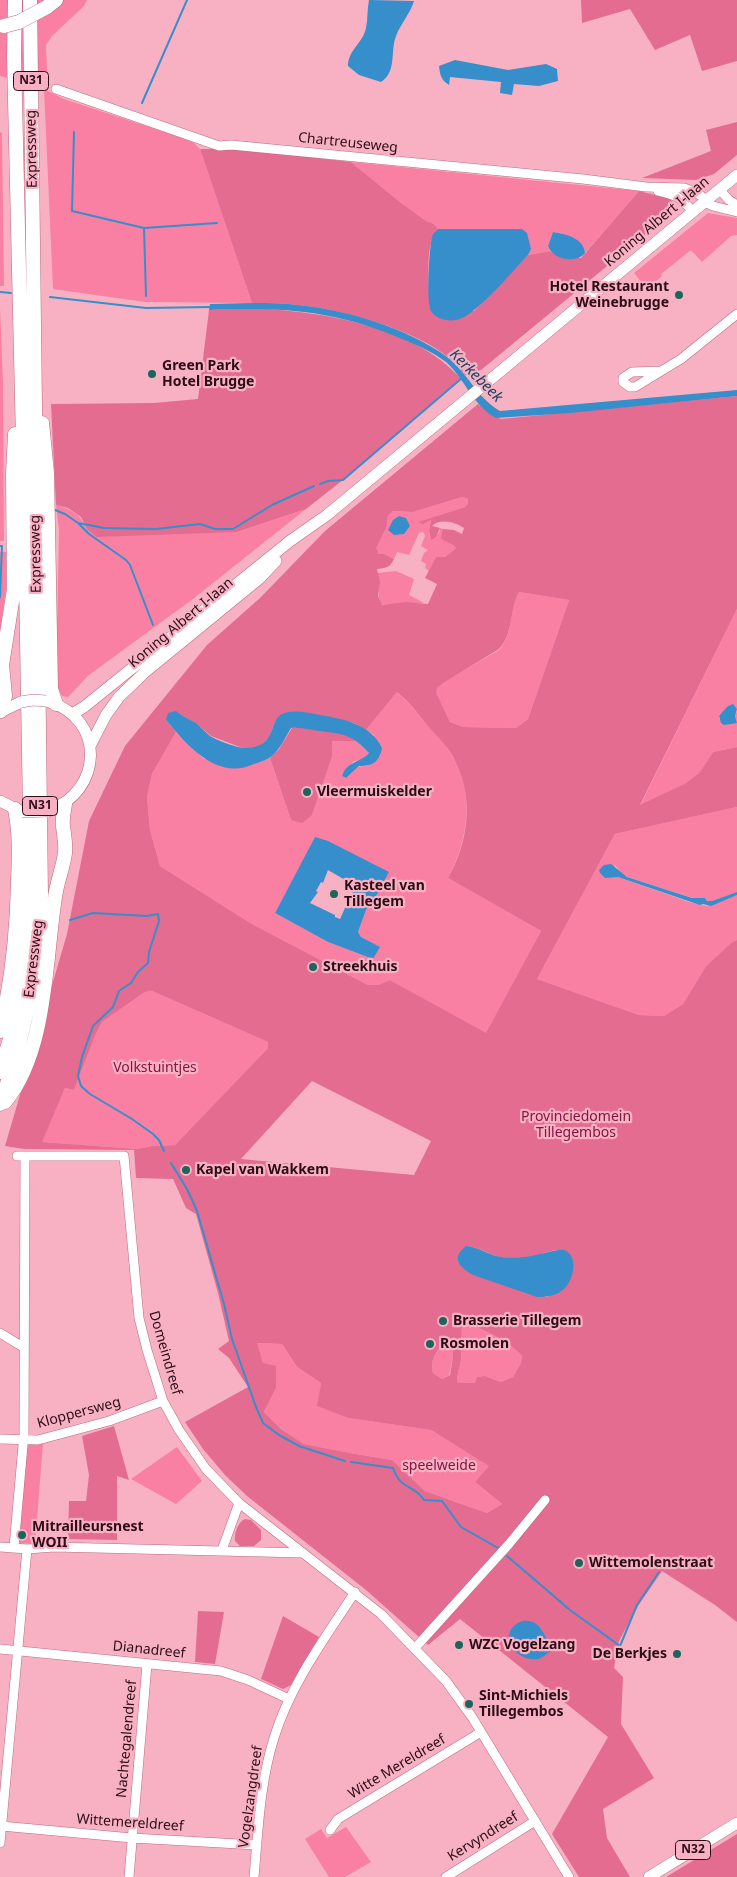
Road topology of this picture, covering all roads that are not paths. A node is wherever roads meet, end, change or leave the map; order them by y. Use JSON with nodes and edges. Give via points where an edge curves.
{"nodes":[{"id":1,"x":15,"y":0,"type":"edge"},
{"id":2,"x":30,"y":0,"type":"edge"},
{"id":3,"x":51,"y":4,"type":"edge"},
{"id":4,"x":2,"y":26,"type":"edge"},
{"id":5,"x":56,"y":89,"type":"dead end"},
{"id":6,"x":737,"y":175,"type":"edge"},
{"id":7,"x":646,"y":188,"type":"junction"},
{"id":8,"x":720,"y":190,"type":"junction"},
{"id":9,"x":706,"y":201,"type":"junction"},
{"id":10,"x":737,"y":205,"type":"edge"},
{"id":11,"x":693,"y":212,"type":"junction"},
{"id":12,"x":737,"y":212,"type":"edge"},
{"id":13,"x":737,"y":314,"type":"edge"},
{"id":14,"x":661,"y":371,"type":"dead end"},
{"id":15,"x":35,"y":375,"type":"junction"},
{"id":16,"x":22,"y":391,"type":"junction"},
{"id":17,"x":304,"y":533,"type":"junction"},
{"id":18,"x":51,"y":703,"type":"junction"},
{"id":19,"x":0,"y":711,"type":"edge"},
{"id":20,"x":72,"y":714,"type":"junction"},
{"id":21,"x":90,"y":746,"type":"junction"},
{"id":22,"x":0,"y":801,"type":"edge"},
{"id":23,"x":65,"y":804,"type":"junction"},
{"id":24,"x":19,"y":810,"type":"junction"},
{"id":25,"x":0,"y":1031,"type":"edge"},
{"id":26,"x":0,"y":1072,"type":"edge"},
{"id":27,"x":0,"y":1104,"type":"edge"},
{"id":28,"x":0,"y":1109,"type":"edge"},
{"id":29,"x":0,"y":1333,"type":"edge"},
{"id":30,"x":23,"y":1347,"type":"junction"},
{"id":31,"x":164,"y":1401,"type":"junction"},
{"id":32,"x":0,"y":1439,"type":"edge"},
{"id":33,"x":23,"y":1439,"type":"junction"},
{"id":34,"x":545,"y":1500,"type":"dead end"},
{"id":35,"x":239,"y":1503,"type":"junction"},
{"id":36,"x":0,"y":1547,"type":"edge"},
{"id":37,"x":14,"y":1547,"type":"junction"},
{"id":38,"x":27,"y":1549,"type":"junction"},
{"id":39,"x":222,"y":1550,"type":"junction"},
{"id":40,"x":304,"y":1553,"type":"junction"},
{"id":41,"x":355,"y":1592,"type":"junction"},
{"id":42,"x":415,"y":1648,"type":"junction"},
{"id":43,"x":0,"y":1650,"type":"edge"},
{"id":44,"x":18,"y":1651,"type":"junction"},
{"id":45,"x":147,"y":1664,"type":"junction"},
{"id":46,"x":289,"y":1699,"type":"junction"},
{"id":47,"x":481,"y":1732,"type":"junction"},
{"id":48,"x":4,"y":1761,"type":"edge"},
{"id":49,"x":535,"y":1821,"type":"junction"},
{"id":50,"x":737,"y":1823,"type":"edge"},
{"id":51,"x":2,"y":1826,"type":"junction"},
{"id":52,"x":330,"y":1830,"type":"dead end"},
{"id":53,"x":132,"y":1838,"type":"junction"},
{"id":54,"x":0,"y":1843,"type":"edge"},
{"id":55,"x":257,"y":1845,"type":"junction"},
{"id":56,"x":129,"y":1877,"type":"edge"},
{"id":57,"x":254,"y":1877,"type":"edge"},
{"id":58,"x":446,"y":1877,"type":"edge"},
{"id":59,"x":569,"y":1877,"type":"edge"},
{"id":60,"x":649,"y":1877,"type":"edge"}],
"edges":[{"from":1,"to":16,"type":"highway","name":"Expressweg","number":"N31"},
{"from":2,"to":15,"type":"highway","name":"Expressweg","number":"N31"},
{"from":3,"to":4,"type":"highway","bridge":true,"via":[[19,22]]},
{"from":5,"to":7,"type":"street","name":"Chartreuseweg","via":[[219,146],[582,179]]},
{"from":6,"to":8,"type":"main road","name":"Koning Albert I-laan"},
{"from":7,"to":9,"type":"street","name":"Chartreuseweg","via":[[684,188]]},
{"from":7,"to":11,"type":"street","name":"Chartreuseweg","via":[[678,196]]},
{"from":8,"to":9,"type":"main road","name":"Koning Albert I-laan"},
{"from":8,"to":10,"type":"street"},
{"from":9,"to":11,"type":"main road","name":"Koning Albert I-laan"},
{"from":9,"to":12,"type":"street","name":"Chartreuseweg"},
{"from":11,"to":17,"type":"main road","name":"Koning Albert I-laan"},
{"from":13,"to":14,"type":"street"},
{"from":15,"to":18,"type":"highway","number":"N31","via":[[47,473]]},
{"from":15,"to":27,"type":"highway","name":"Expressweg","number":"N31","via":[[41,895],[29,1008]]},
{"from":16,"to":19,"type":"highway","number":"N31","via":[[12,475],[14,589],[2,665],[6,696]]},
{"from":16,"to":26,"type":"highway","name":"Expressweg","number":"N31","via":[[31,868],[24,970],[12,1032]]},
{"from":17,"to":20,"type":"main road","name":"Koning Albert I-laan","via":[[84,708]]},
{"from":17,"to":21,"type":"main road","name":"Koning Albert I-laan","via":[[260,578],[118,697]]},
{"from":18,"to":19,"type":"main road","bridge":true,"via":[[20,702]]},
{"from":18,"to":20,"type":"main road","name":"Koning Albert I-laan"},
{"from":20,"to":21,"type":"main road","name":"Koning Albert I-laan"},
{"from":21,"to":23,"type":"main road","name":"Koning Albert I-laan","via":[[87,778]]},
{"from":22,"to":24,"type":"main road"},
{"from":23,"to":24,"type":"main road","name":"Koning Albert I-laan","bridge":true,"via":[[48,811]]},
{"from":23,"to":28,"type":"highway","number":"N31","via":[[65,851],[55,897],[35,1037],[18,1085]]},
{"from":24,"to":25,"type":"highway","number":"N31","via":[[13,969]]},
{"from":29,"to":30,"type":"street"},
{"from":30,"to":31,"type":"street","name":"Domeindreef","via":[[21,1156],[124,1156],[138,1312],[144,1342]]},
{"from":30,"to":33,"type":"street"},
{"from":31,"to":33,"type":"street","name":"Kloppersweg","via":[[92,1426],[38,1440]]},
{"from":31,"to":35,"type":"street","name":"Domeindreef","via":[[197,1458]]},
{"from":32,"to":33,"type":"street","name":"Kloppersweg"},
{"from":33,"to":37,"type":"street"},
{"from":34,"to":42,"type":"street"},
{"from":35,"to":39,"type":"street"},
{"from":35,"to":40,"type":"street","name":"Domeindreef"},
{"from":36,"to":37,"type":"street"},
{"from":37,"to":38,"type":"street"},
{"from":38,"to":39,"type":"street"},
{"from":38,"to":44,"type":"street"},
{"from":39,"to":40,"type":"street"},
{"from":40,"to":41,"type":"street"},
{"from":41,"to":42,"type":"street"},
{"from":41,"to":46,"type":"street","name":"Vogelzangdreef"},
{"from":42,"to":47,"type":"street","via":[[446,1681]]},
{"from":43,"to":44,"type":"street","name":"Dianadreef"},
{"from":44,"to":45,"type":"street","name":"Dianadreef"},
{"from":44,"to":48,"type":"street"},
{"from":45,"to":46,"type":"street","name":"Dianadreef","via":[[227,1672]]},
{"from":45,"to":53,"type":"street","name":"Nachtegalendreef"},
{"from":46,"to":55,"type":"street","name":"Vogelzangdreef","via":[[273,1740],[260,1804]]},
{"from":47,"to":49,"type":"street"},
{"from":47,"to":52,"type":"street","name":"Witte Mereldreef","via":[[338,1820]]},
{"from":48,"to":51,"type":"street"},
{"from":49,"to":58,"type":"street","name":"Kervyndreef"},
{"from":49,"to":59,"type":"street"},
{"from":50,"to":60,"type":"main road","number":"N32"},
{"from":51,"to":53,"type":"street","name":"Wittemereldreef"},
{"from":51,"to":54,"type":"street"},
{"from":53,"to":55,"type":"street","name":"Wittemereldreef"},
{"from":53,"to":56,"type":"street","name":"Nachtegalendreef"},
{"from":55,"to":57,"type":"street","name":"Vogelzangdreef"}]}
